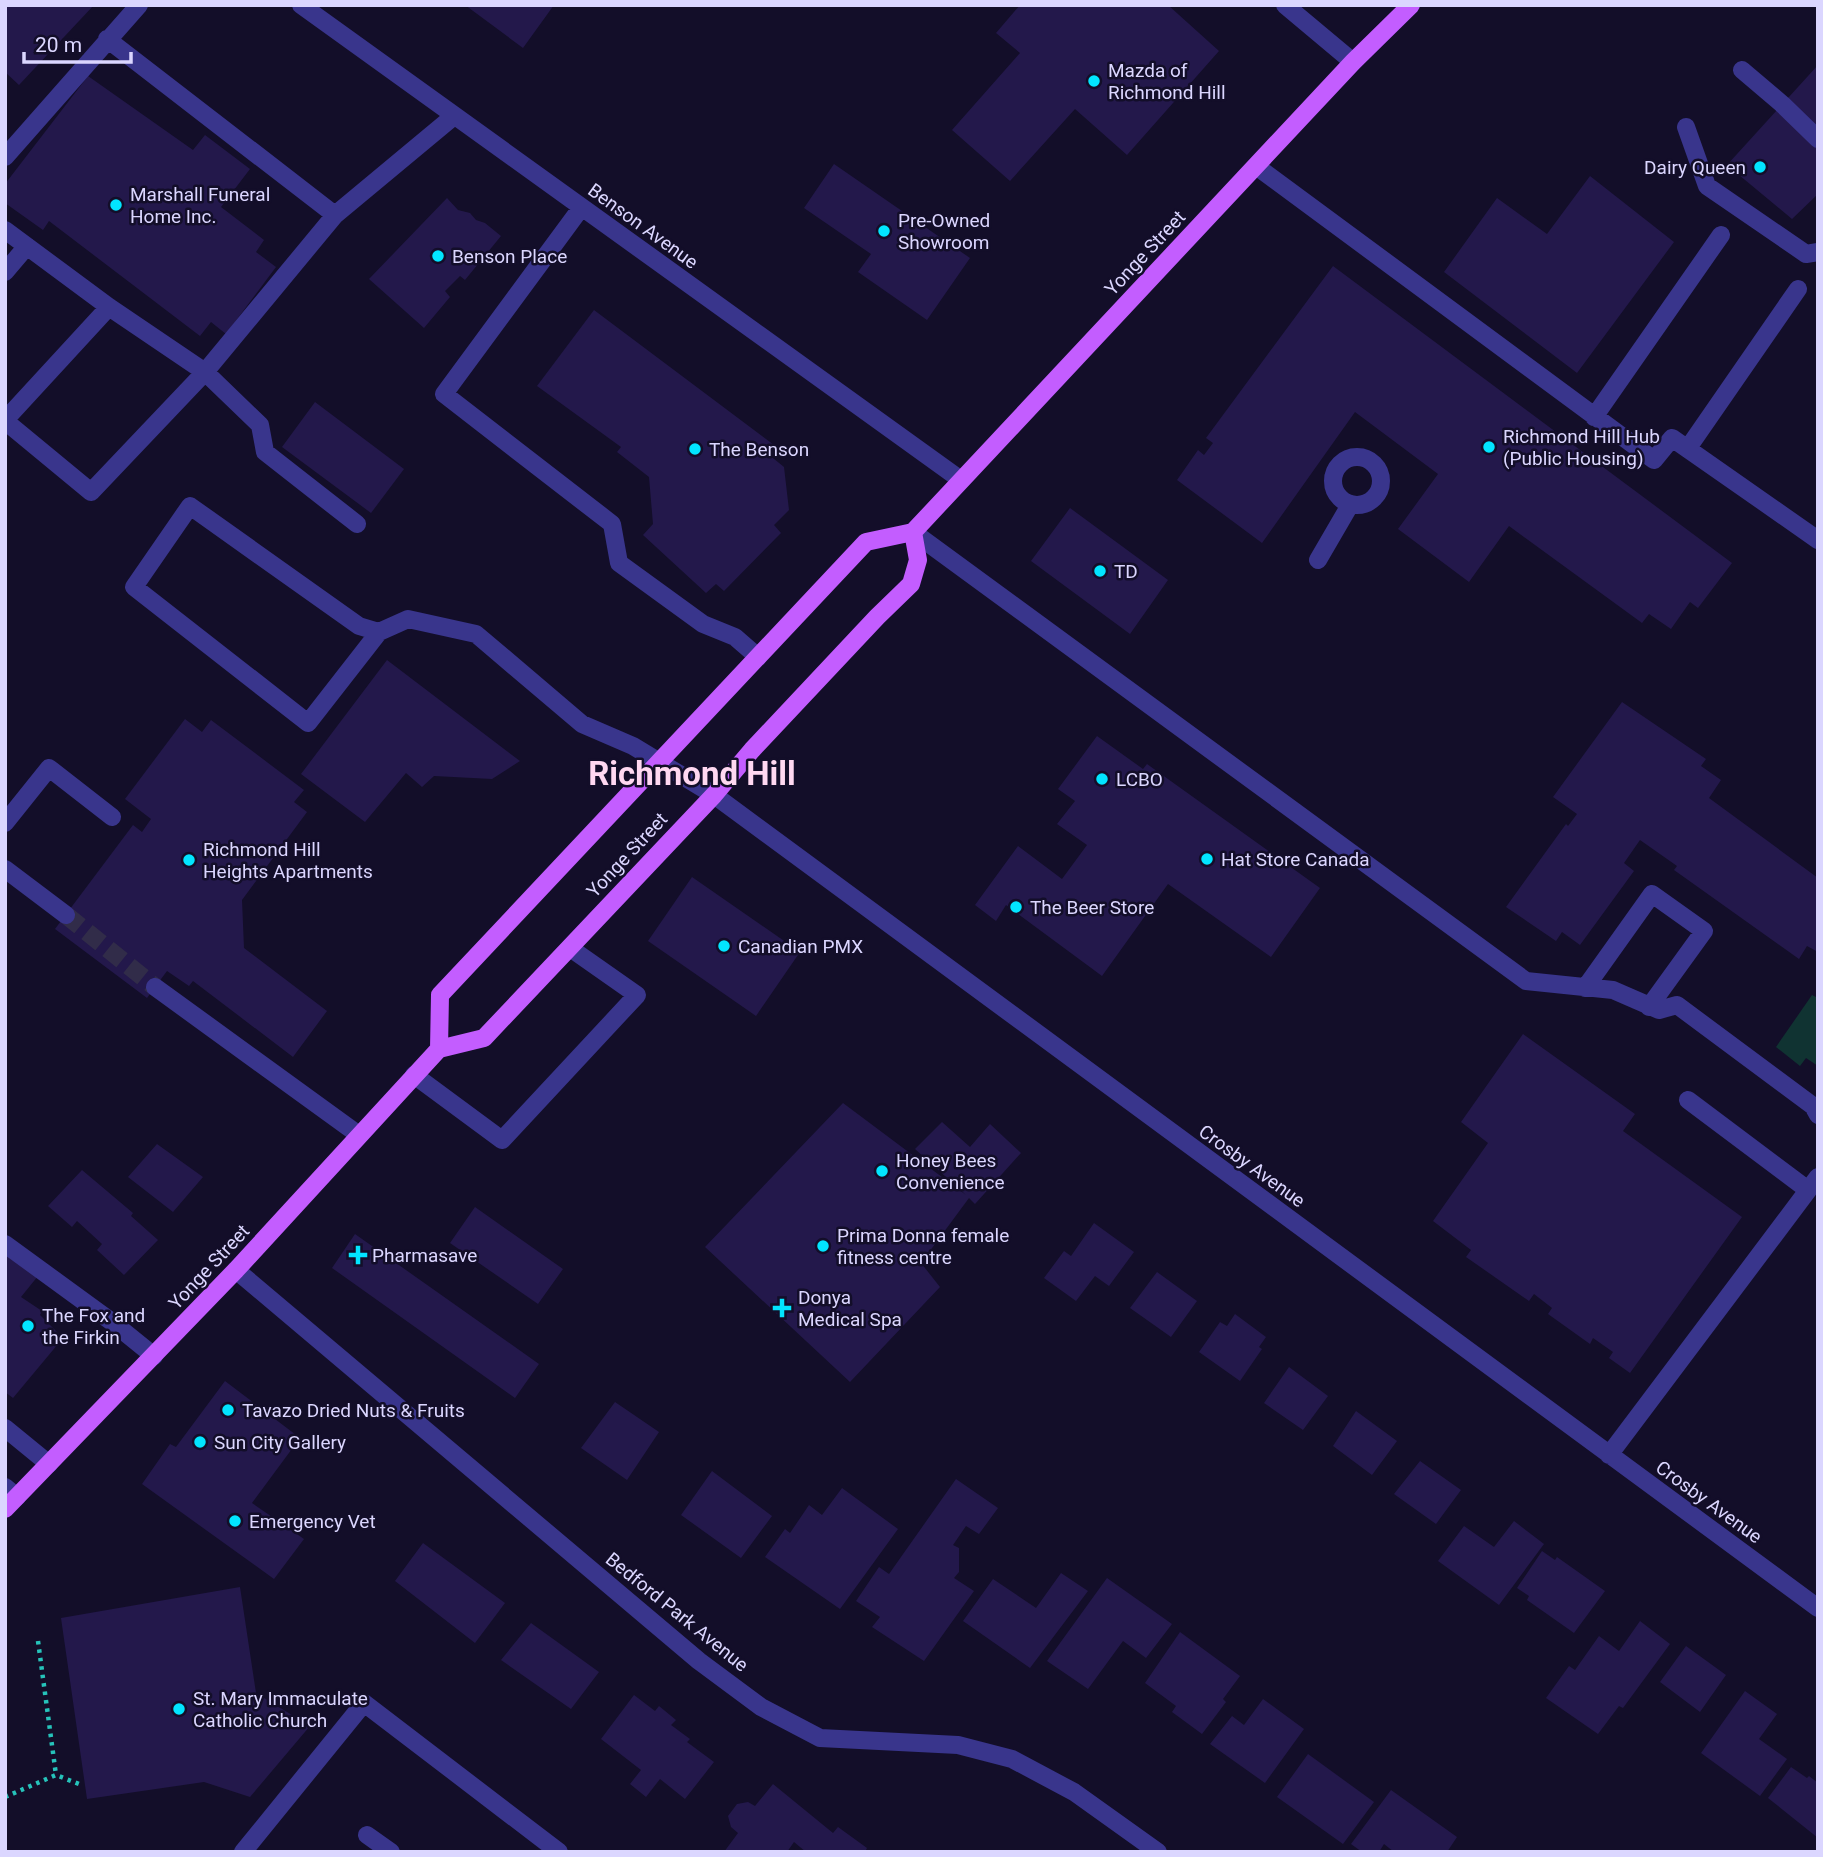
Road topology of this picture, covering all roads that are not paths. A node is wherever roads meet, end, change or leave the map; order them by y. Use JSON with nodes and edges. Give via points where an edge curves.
{"nodes":[{"id":1,"x":139,"y":5,"type":"edge"},
{"id":2,"x":301,"y":5,"type":"edge"},
{"id":3,"x":1284,"y":5,"type":"edge"},
{"id":4,"x":1411,"y":5,"type":"edge"},
{"id":5,"x":107,"y":39,"type":"junction"},
{"id":6,"x":1353,"y":62,"type":"junction"},
{"id":7,"x":1742,"y":70,"type":"dead end"},
{"id":8,"x":454,"y":116,"type":"junction"},
{"id":9,"x":1686,"y":127,"type":"dead end"},
{"id":10,"x":1818,"y":139,"type":"edge"},
{"id":11,"x":5,"y":157,"type":"edge"},
{"id":12,"x":1256,"y":166,"type":"junction"},
{"id":13,"x":581,"y":208,"type":"junction"},
{"id":14,"x":335,"y":215,"type":"junction"},
{"id":15,"x":5,"y":230,"type":"edge"},
{"id":16,"x":1721,"y":235,"type":"dead end"},
{"id":17,"x":27,"y":246,"type":"junction"},
{"id":18,"x":1818,"y":252,"type":"edge"},
{"id":19,"x":5,"y":272,"type":"edge"},
{"id":20,"x":1798,"y":289,"type":"dead end"},
{"id":21,"x":109,"y":307,"type":"junction"},
{"id":22,"x":205,"y":372,"type":"junction"},
{"id":23,"x":1594,"y":417,"type":"junction"},
{"id":24,"x":5,"y":421,"type":"edge"},
{"id":25,"x":1688,"y":448,"type":"junction"},
{"id":26,"x":961,"y":480,"type":"junction"},
{"id":27,"x":1350,"y":505,"type":"dead end"},
{"id":28,"x":358,"y":524,"type":"dead end"},
{"id":29,"x":913,"y":532,"type":"junction"},
{"id":30,"x":1818,"y":540,"type":"edge"},
{"id":31,"x":1318,"y":560,"type":"dead end"},
{"id":32,"x":379,"y":632,"type":"junction"},
{"id":33,"x":758,"y":657,"type":"junction"},
{"id":34,"x":660,"y":762,"type":"junction"},
{"id":35,"x":714,"y":795,"type":"junction"},
{"id":36,"x":112,"y":817,"type":"dead end"},
{"id":37,"x":5,"y":823,"type":"edge"},
{"id":38,"x":5,"y":869,"type":"edge"},
{"id":39,"x":65,"y":915,"type":"tunnel mouth"},
{"id":40,"x":570,"y":948,"type":"junction"},
{"id":41,"x":155,"y":987,"type":"tunnel mouth"},
{"id":42,"x":1585,"y":988,"type":"junction"},
{"id":43,"x":1649,"y":1007,"type":"junction"},
{"id":44,"x":439,"y":1049,"type":"junction"},
{"id":45,"x":414,"y":1075,"type":"junction"},
{"id":46,"x":1688,"y":1100,"type":"dead end"},
{"id":47,"x":1818,"y":1115,"type":"edge"},
{"id":48,"x":359,"y":1135,"type":"junction"},
{"id":49,"x":1813,"y":1184,"type":"edge"},
{"id":50,"x":5,"y":1244,"type":"edge"},
{"id":51,"x":236,"y":1270,"type":"junction"},
{"id":52,"x":154,"y":1356,"type":"junction"},
{"id":53,"x":5,"y":1428,"type":"edge"},
{"id":54,"x":1609,"y":1455,"type":"junction"},
{"id":55,"x":49,"y":1464,"type":"junction"},
{"id":56,"x":9,"y":1498,"type":"edge"},
{"id":57,"x":1818,"y":1608,"type":"edge"},
{"id":58,"x":367,"y":1835,"type":"dead end"},
{"id":59,"x":243,"y":1852,"type":"edge"},
{"id":60,"x":391,"y":1852,"type":"edge"},
{"id":61,"x":559,"y":1852,"type":"edge"},
{"id":62,"x":1158,"y":1852,"type":"edge"}],
"edges":[{"from":1,"to":5,"type":"street"},
{"from":2,"to":8,"type":"street","name":"Benson Avenue"},
{"from":3,"to":6,"type":"street"},
{"from":4,"to":6,"type":"main road","name":"Yonge Street"},
{"from":5,"to":11,"type":"street"},
{"from":5,"to":14,"type":"street"},
{"from":6,"to":12,"type":"main road","name":"Yonge Street"},
{"from":7,"to":10,"type":"street"},
{"from":8,"to":13,"type":"street","name":"Benson Avenue"},
{"from":8,"to":14,"type":"street"},
{"from":9,"to":18,"type":"street","via":[[1707,186],[1806,254]]},
{"from":12,"to":23,"type":"street"},
{"from":12,"to":26,"type":"main road","name":"Yonge Street"},
{"from":13,"to":26,"type":"street","name":"Benson Avenue"},
{"from":13,"to":33,"type":"street","via":[[444,394],[612,524],[619,563],[703,624],[736,637]]},
{"from":14,"to":22,"type":"street"},
{"from":15,"to":17,"type":"street"},
{"from":16,"to":23,"type":"street"},
{"from":17,"to":19,"type":"street"},
{"from":17,"to":21,"type":"street"},
{"from":20,"to":25,"type":"street"},
{"from":21,"to":22,"type":"street"},
{"from":21,"to":24,"type":"street"},
{"from":22,"to":24,"type":"street","via":[[92,492]]},
{"from":22,"to":28,"type":"street","via":[[260,425],[265,452]]},
{"from":23,"to":25,"type":"street","via":[[1654,460],[1672,438]]},
{"from":25,"to":30,"type":"street"},
{"from":26,"to":29,"type":"main road","name":"Yonge Street"},
{"from":27,"to":31,"type":"street"},
{"from":29,"to":33,"type":"main road","name":"Yonge Street","via":[[866,542]]},
{"from":29,"to":35,"type":"main road","name":"Yonge Street","via":[[918,560],[911,584]]},
{"from":29,"to":42,"type":"street","via":[[1526,981]]},
{"from":32,"to":32,"type":"street","via":[[359,626],[190,506],[134,587],[308,723]]},
{"from":32,"to":34,"type":"street","name":"Crosby Avenue","via":[[408,619],[476,634],[582,724]]},
{"from":33,"to":34,"type":"main road","name":"Yonge Street"},
{"from":34,"to":35,"type":"street","name":"Crosby Avenue"},
{"from":34,"to":44,"type":"main road","name":"Yonge Street","via":[[440,995]]},
{"from":35,"to":40,"type":"main road","name":"Yonge Street"},
{"from":35,"to":54,"type":"street","name":"Crosby Avenue"},
{"from":36,"to":37,"type":"street","via":[[49,768]]},
{"from":38,"to":39,"type":"street"},
{"from":40,"to":44,"type":"main road","name":"Yonge Street","via":[[484,1038]]},
{"from":40,"to":45,"type":"street","via":[[637,995],[502,1140]]},
{"from":41,"to":48,"type":"street"},
{"from":42,"to":43,"type":"street","via":[[1613,990]]},
{"from":42,"to":43,"type":"street","via":[[1652,894],[1704,931]]},
{"from":43,"to":47,"type":"street","via":[[1660,1010],[1677,1005],[1814,1106]]},
{"from":44,"to":45,"type":"main road","name":"Yonge Street"},
{"from":45,"to":48,"type":"main road","name":"Yonge Street"},
{"from":46,"to":49,"type":"street"},
{"from":48,"to":51,"type":"main road","name":"Yonge Street"},
{"from":49,"to":54,"type":"street"},
{"from":50,"to":52,"type":"street"},
{"from":51,"to":52,"type":"main road","name":"Yonge Street"},
{"from":51,"to":62,"type":"street","name":"Bedford Park Avenue","via":[[699,1661],[761,1707],[820,1738],[958,1745],[1012,1759],[1074,1792]]},
{"from":52,"to":55,"type":"main road","name":"Yonge Street"},
{"from":53,"to":55,"type":"street"},
{"from":54,"to":57,"type":"street","name":"Crosby Avenue"},
{"from":55,"to":56,"type":"main road","name":"Yonge Street"},
{"from":58,"to":60,"type":"street"},
{"from":59,"to":61,"type":"street","via":[[364,1703]]}]}
